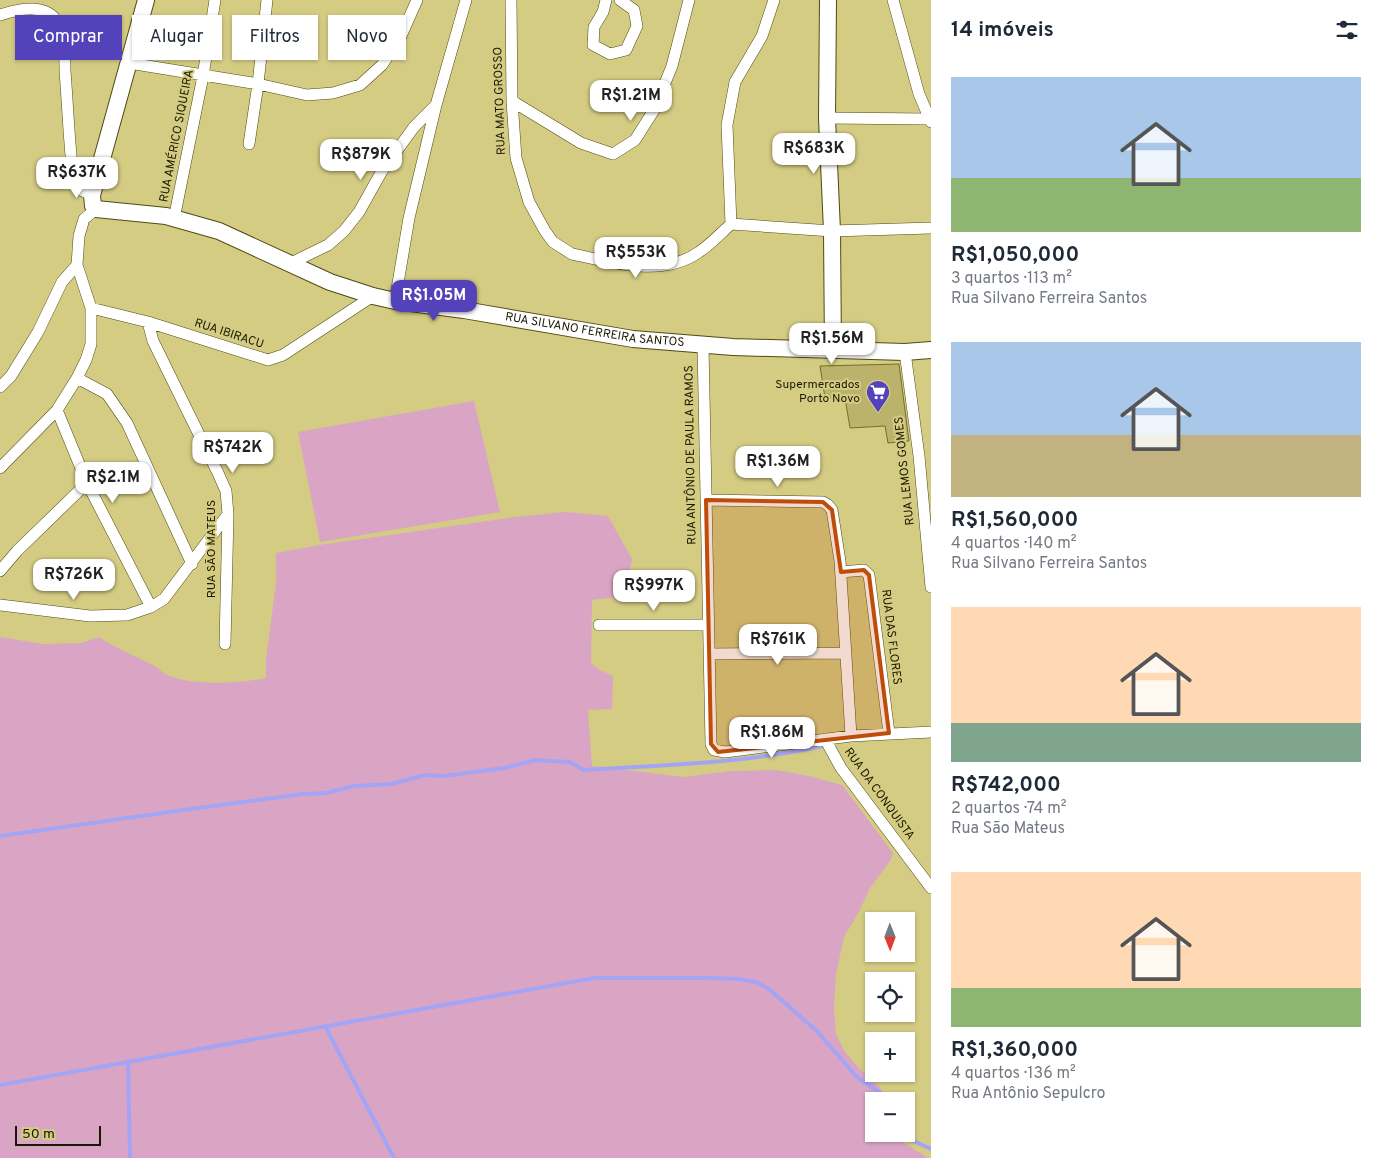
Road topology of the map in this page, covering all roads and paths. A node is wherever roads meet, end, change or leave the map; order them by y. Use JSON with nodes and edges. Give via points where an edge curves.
{"nodes":[{"id":1,"x":146,"y":0,"type":"edge"},
{"id":2,"x":214,"y":0,"type":"edge"},
{"id":3,"x":267,"y":0,"type":"edge"},
{"id":4,"x":417,"y":0,"type":"edge"},
{"id":5,"x":466,"y":0,"type":"edge"},
{"id":6,"x":511,"y":0,"type":"edge"},
{"id":7,"x":606,"y":0,"type":"edge"},
{"id":8,"x":620,"y":0,"type":"edge"},
{"id":9,"x":689,"y":0,"type":"edge"},
{"id":10,"x":774,"y":0,"type":"edge"},
{"id":11,"x":828,"y":0,"type":"edge"},
{"id":12,"x":893,"y":0,"type":"edge"},
{"id":13,"x":37,"y":5,"type":"edge"},
{"id":14,"x":0,"y":15,"type":"edge"},
{"id":15,"x":129,"y":63,"type":"junction"},
{"id":16,"x":203,"y":76,"type":"junction"},
{"id":17,"x":258,"y":84,"type":"junction"},
{"id":18,"x":512,"y":101,"type":"junction"},
{"id":19,"x":436,"y":105,"type":"junction"},
{"id":20,"x":827,"y":118,"type":"junction"},
{"id":21,"x":930,"y":120,"type":"edge"},
{"id":22,"x":249,"y":144,"type":"dead end"},
{"id":23,"x":94,"y":202,"type":"junction"},
{"id":24,"x":174,"y":219,"type":"junction"},
{"id":25,"x":731,"y":224,"type":"junction"},
{"id":26,"x":931,"y":228,"type":"edge"},
{"id":27,"x":832,"y":231,"type":"junction"},
{"id":28,"x":289,"y":264,"type":"junction"},
{"id":29,"x":77,"y":265,"type":"junction"},
{"id":30,"x":373,"y":296,"type":"junction"},
{"id":31,"x":394,"y":301,"type":"junction"},
{"id":32,"x":91,"y":308,"type":"junction"},
{"id":33,"x":148,"y":322,"type":"junction"},
{"id":34,"x":703,"y":345,"type":"junction"},
{"id":35,"x":833,"y":350,"type":"junction"},
{"id":36,"x":931,"y":350,"type":"edge"},
{"id":37,"x":904,"y":352,"type":"junction"},
{"id":38,"x":77,"y":378,"type":"junction"},
{"id":39,"x":0,"y":387,"type":"edge"},
{"id":40,"x":57,"y":410,"type":"junction"},
{"id":41,"x":0,"y":468,"type":"edge"},
{"id":42,"x":87,"y":483,"type":"junction"},
{"id":43,"x":706,"y":500,"type":"junction"},
{"id":44,"x":228,"y":514,"type":"junction"},
{"id":45,"x":192,"y":564,"type":"junction"},
{"id":46,"x":0,"y":571,"type":"edge"},
{"id":47,"x":841,"y":572,"type":"junction"},
{"id":48,"x":931,"y":587,"type":"edge"},
{"id":49,"x":0,"y":605,"type":"edge"},
{"id":50,"x":150,"y":607,"type":"junction"},
{"id":51,"x":599,"y":625,"type":"dead end"},
{"id":52,"x":708,"y":625,"type":"junction"},
{"id":53,"x":225,"y":644,"type":"dead end"},
{"id":54,"x":846,"y":653,"type":"junction"},
{"id":55,"x":709,"y":654,"type":"junction"},
{"id":56,"x":931,"y":732,"type":"edge"},
{"id":57,"x":889,"y":733,"type":"junction"},
{"id":58,"x":851,"y":736,"type":"junction"},
{"id":59,"x":825,"y":739,"type":"junction"},
{"id":60,"x":931,"y":888,"type":"edge"}],
"edges":[{"from":1,"to":15,"type":"street"},
{"from":2,"to":16,"type":"street","name":"RUA AMÉRICO SIQUEIRA"},
{"from":3,"to":17,"type":"street"},
{"from":4,"to":17,"type":"street","via":[[401,36],[382,65],[360,85],[333,93],[307,95]]},
{"from":5,"to":19,"type":"street"},
{"from":6,"to":18,"type":"street","name":"RUA MATO GROSSO"},
{"from":7,"to":8,"type":"street","via":[[594,27],[593,45],[610,54],[626,50],[637,26],[634,10]]},
{"from":9,"to":18,"type":"street","via":[[672,66],[654,110],[635,140],[613,154],[581,143]]},
{"from":10,"to":25,"type":"street","via":[[762,36],[735,82],[727,125]]},
{"from":11,"to":20,"type":"street"},
{"from":12,"to":21,"type":"street","via":[[919,94]]},
{"from":13,"to":14,"type":"street"},
{"from":13,"to":23,"type":"street","via":[[60,25],[74,183]]},
{"from":15,"to":16,"type":"street"},
{"from":15,"to":23,"type":"street"},
{"from":16,"to":17,"type":"street"},
{"from":16,"to":24,"type":"street","name":"RUA AMÉRICO SIQUEIRA"},
{"from":17,"to":22,"type":"street"},
{"from":18,"to":25,"type":"street","name":"RUA MATO GROSSO","via":[[516,158],[529,202],[545,231],[565,251],[628,266],[664,265],[699,253]]},
{"from":19,"to":28,"type":"street","via":[[414,127],[344,231],[328,245]]},
{"from":19,"to":31,"type":"street","via":[[409,218]]},
{"from":20,"to":21,"type":"street"},
{"from":20,"to":27,"type":"street"},
{"from":23,"to":24,"type":"street","name":"RUA SILVANO FERREIRA SANTOS"},
{"from":23,"to":29,"type":"street","via":[[79,236]]},
{"from":24,"to":28,"type":"street","name":"RUA SILVANO FERREIRA SANTOS","via":[[219,231]]},
{"from":25,"to":27,"type":"street"},
{"from":26,"to":27,"type":"street"},
{"from":27,"to":35,"type":"street"},
{"from":28,"to":30,"type":"street","name":"RUA SILVANO FERREIRA SANTOS"},
{"from":29,"to":32,"type":"street"},
{"from":29,"to":39,"type":"street","via":[[62,282],[38,332]]},
{"from":30,"to":31,"type":"street","name":"RUA SILVANO FERREIRA SANTOS"},
{"from":30,"to":33,"type":"street","name":"RUA IBIRACU","via":[[283,356],[268,360]]},
{"from":31,"to":34,"type":"street","name":"RUA SILVANO FERREIRA SANTOS","via":[[633,339]]},
{"from":32,"to":33,"type":"street","name":"RUA IBIRACU"},
{"from":32,"to":38,"type":"street","via":[[91,344]]},
{"from":33,"to":44,"type":"street","name":"RUA SÃO MATEUS","via":[[153,341],[226,491]]},
{"from":34,"to":35,"type":"street","name":"RUA SILVANO FERREIRA SANTOS"},
{"from":34,"to":43,"type":"street","name":"RUA ANTÔNIO DE PAULA RAMOS"},
{"from":35,"to":37,"type":"street","name":"RUA SILVANO FERREIRA SANTOS"},
{"from":36,"to":37,"type":"street","name":"RUA SILVANO FERREIRA SANTOS"},
{"from":37,"to":48,"type":"street","name":"RUA LEMOS GOMES","via":[[919,456]]},
{"from":38,"to":40,"type":"street"},
{"from":38,"to":45,"type":"street","via":[[107,394],[128,424]]},
{"from":40,"to":41,"type":"street"},
{"from":40,"to":42,"type":"street"},
{"from":42,"to":46,"type":"street"},
{"from":42,"to":50,"type":"street"},
{"from":43,"to":47,"type":"street","via":[[823,502],[832,510]]},
{"from":43,"to":52,"type":"street","name":"RUA ANTÔNIO DE PAULA RAMOS"},
{"from":44,"to":45,"type":"street"},
{"from":44,"to":53,"type":"street","name":"RUA SÃO MATEUS"},
{"from":45,"to":50,"type":"street","via":[[164,599]]},
{"from":47,"to":54,"type":"street"},
{"from":47,"to":57,"type":"street","name":"RUA DAS FLORES","via":[[864,570],[869,575]]},
{"from":49,"to":50,"type":"street","via":[[90,616],[127,615]]},
{"from":51,"to":52,"type":"street"},
{"from":52,"to":55,"type":"street","name":"RUA ANTÔNIO DE PAULA RAMOS"},
{"from":54,"to":55,"type":"street"},
{"from":54,"to":58,"type":"street"},
{"from":55,"to":59,"type":"street","name":"RUA ANTÔNIO DE PAULA RAMOS","via":[[711,744],[714,750],[725,752]]},
{"from":56,"to":57,"type":"street"},
{"from":57,"to":58,"type":"street"},
{"from":58,"to":59,"type":"street"},
{"from":59,"to":60,"type":"street","name":"RUA DA CONQUISTA","via":[[841,768]]}]}
